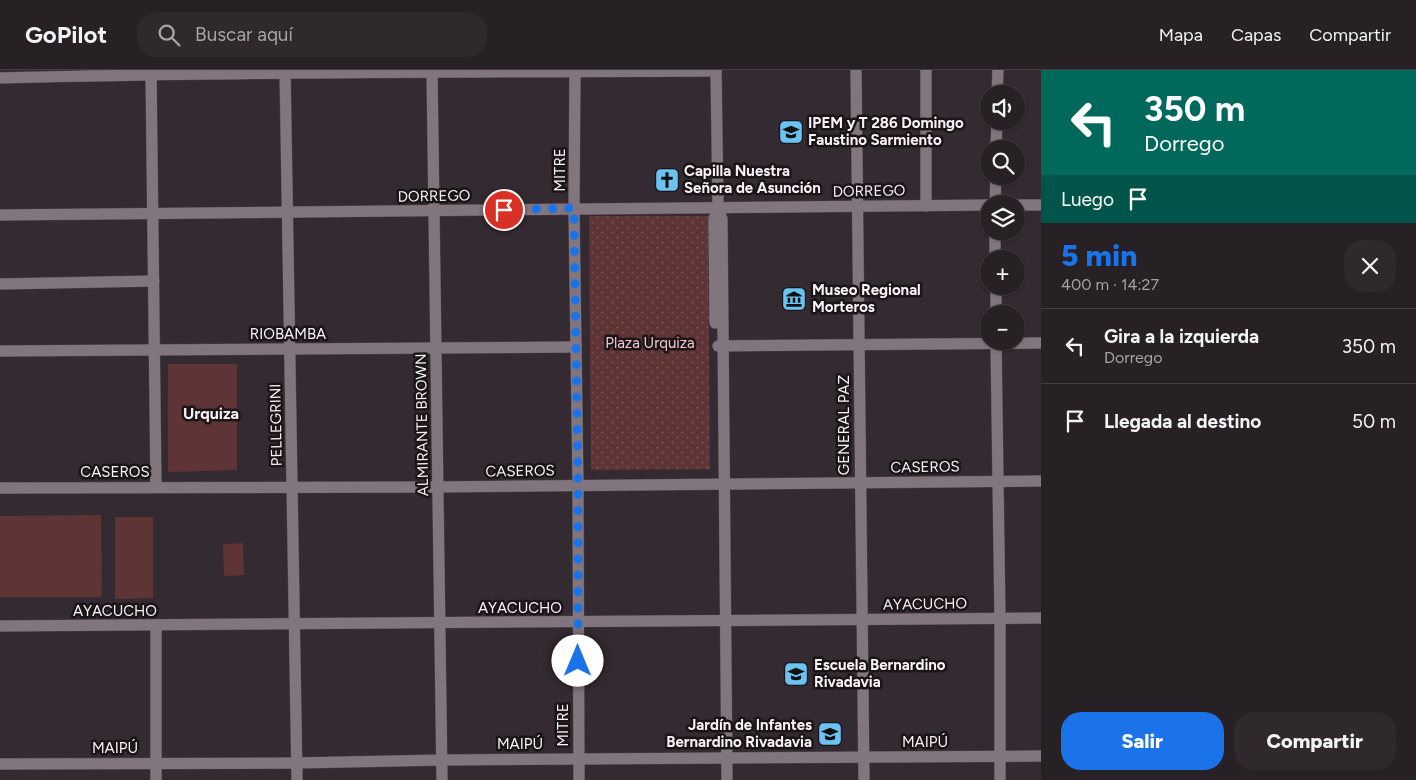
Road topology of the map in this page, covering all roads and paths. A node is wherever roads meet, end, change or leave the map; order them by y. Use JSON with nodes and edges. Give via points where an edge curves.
{"nodes":[{"id":1,"x":716,"y":70,"type":"edge"},
{"id":2,"x":856,"y":70,"type":"edge"},
{"id":3,"x":926,"y":70,"type":"edge"},
{"id":4,"x":998,"y":70,"type":"edge"},
{"id":5,"x":285,"y":71,"type":"edge"},
{"id":6,"x":432,"y":71,"type":"edge"},
{"id":7,"x":575,"y":71,"type":"edge"},
{"id":8,"x":151,"y":72,"type":"edge"},
{"id":9,"x":0,"y":78,"type":"edge"},
{"id":10,"x":997,"y":85,"type":"edge"},
{"id":11,"x":1041,"y":204,"type":"edge"},
{"id":12,"x":980,"y":205,"type":"edge"},
{"id":13,"x":1025,"y":205,"type":"edge"},
{"id":14,"x":926,"y":206,"type":"junction"},
{"id":15,"x":858,"y":207,"type":"junction"},
{"id":16,"x":574,"y":208,"type":"junction"},
{"id":17,"x":718,"y":208,"type":"junction"},
{"id":18,"x":434,"y":211,"type":"junction"},
{"id":19,"x":288,"y":212,"type":"junction"},
{"id":20,"x":153,"y":213,"type":"junction"},
{"id":21,"x":0,"y":214,"type":"edge"},
{"id":22,"x":154,"y":281,"type":"junction"},
{"id":23,"x":0,"y":284,"type":"edge"},
{"id":24,"x":980,"y":342,"type":"edge"},
{"id":25,"x":1025,"y":343,"type":"edge"},
{"id":26,"x":1041,"y":343,"type":"edge"},
{"id":27,"x":859,"y":345,"type":"junction"},
{"id":28,"x":719,"y":346,"type":"junction"},
{"id":29,"x":576,"y":347,"type":"junction"},
{"id":30,"x":436,"y":348,"type":"junction"},
{"id":31,"x":290,"y":349,"type":"junction"},
{"id":32,"x":154,"y":350,"type":"junction"},
{"id":33,"x":996,"y":350,"type":"edge"},
{"id":34,"x":0,"y":351,"type":"edge"},
{"id":35,"x":998,"y":481,"type":"junction"},
{"id":36,"x":1041,"y":481,"type":"edge"},
{"id":37,"x":860,"y":482,"type":"junction"},
{"id":38,"x":721,"y":483,"type":"junction"},
{"id":39,"x":578,"y":485,"type":"junction"},
{"id":40,"x":156,"y":487,"type":"junction"},
{"id":41,"x":292,"y":487,"type":"junction"},
{"id":42,"x":438,"y":487,"type":"junction"},
{"id":43,"x":0,"y":488,"type":"edge"},
{"id":44,"x":1041,"y":618,"type":"edge"},
{"id":45,"x":1000,"y":619,"type":"junction"},
{"id":46,"x":862,"y":620,"type":"junction"},
{"id":47,"x":722,"y":621,"type":"junction"},
{"id":48,"x":578,"y":622,"type":"junction"},
{"id":49,"x":440,"y":623,"type":"junction"},
{"id":50,"x":294,"y":624,"type":"junction"},
{"id":51,"x":156,"y":625,"type":"junction"},
{"id":52,"x":0,"y":626,"type":"edge"},
{"id":53,"x":1041,"y":756,"type":"edge"},
{"id":54,"x":1000,"y":757,"type":"junction"},
{"id":55,"x":723,"y":758,"type":"junction"},
{"id":56,"x":864,"y":758,"type":"junction"},
{"id":57,"x":578,"y":759,"type":"junction"},
{"id":58,"x":442,"y":760,"type":"junction"},
{"id":59,"x":156,"y":763,"type":"junction"},
{"id":60,"x":296,"y":763,"type":"junction"},
{"id":61,"x":0,"y":764,"type":"edge"},
{"id":62,"x":156,"y":780,"type":"edge"},
{"id":63,"x":297,"y":780,"type":"edge"},
{"id":64,"x":442,"y":780,"type":"edge"},
{"id":65,"x":579,"y":780,"type":"edge"},
{"id":66,"x":720,"y":780,"type":"edge"},
{"id":67,"x":727,"y":780,"type":"edge"},
{"id":68,"x":864,"y":780,"type":"edge"},
{"id":69,"x":1000,"y":780,"type":"edge"}],
"edges":[{"from":1,"to":7,"type":"street"},
{"from":1,"to":17,"type":"street"},
{"from":2,"to":15,"type":"street","name":"GENERAL PAZ"},
{"from":3,"to":14,"type":"street"},
{"from":4,"to":10,"type":"street"},
{"from":5,"to":6,"type":"street"},
{"from":5,"to":8,"type":"street"},
{"from":5,"to":19,"type":"street","name":"PELLEGRINI"},
{"from":6,"to":7,"type":"street"},
{"from":6,"to":18,"type":"street","name":"ALMIRANTE BROWN"},
{"from":7,"to":16,"type":"street","name":"MITRE"},
{"from":8,"to":9,"type":"street"},
{"from":8,"to":20,"type":"street"},
{"from":11,"to":13,"type":"street"},
{"from":12,"to":14,"type":"street","name":"DORREGO"},
{"from":14,"to":15,"type":"street","name":"DORREGO"},
{"from":15,"to":17,"type":"street","name":"DORREGO"},
{"from":15,"to":27,"type":"street","name":"GENERAL PAZ"},
{"from":16,"to":17,"type":"street","name":"DORREGO"},
{"from":16,"to":18,"type":"street","name":"DORREGO"},
{"from":16,"to":29,"type":"street","name":"MITRE"},
{"from":17,"to":28,"type":"street","via":[[722,220]]},
{"from":18,"to":19,"type":"street","name":"DORREGO"},
{"from":18,"to":30,"type":"street","name":"ALMIRANTE BROWN"},
{"from":19,"to":20,"type":"street","name":"DORREGO"},
{"from":19,"to":31,"type":"street","name":"PELLEGRINI"},
{"from":20,"to":21,"type":"street","name":"DORREGO"},
{"from":20,"to":22,"type":"street"},
{"from":22,"to":23,"type":"street"},
{"from":22,"to":32,"type":"street"},
{"from":24,"to":27,"type":"street"},
{"from":25,"to":26,"type":"street"},
{"from":27,"to":28,"type":"street"},
{"from":27,"to":37,"type":"street","name":"GENERAL PAZ"},
{"from":28,"to":38,"type":"street"},
{"from":29,"to":30,"type":"street","name":"RIOBAMBA"},
{"from":29,"to":39,"type":"street","name":"MITRE"},
{"from":30,"to":31,"type":"street","name":"RIOBAMBA"},
{"from":30,"to":42,"type":"street","name":"ALMIRANTE BROWN"},
{"from":31,"to":32,"type":"street","name":"RIOBAMBA"},
{"from":31,"to":41,"type":"street","name":"PELLEGRINI"},
{"from":32,"to":34,"type":"street","name":"RIOBAMBA"},
{"from":32,"to":40,"type":"street"},
{"from":33,"to":35,"type":"street"},
{"from":35,"to":36,"type":"street","name":"CASEROS"},
{"from":35,"to":37,"type":"street","name":"CASEROS"},
{"from":35,"to":45,"type":"street"},
{"from":37,"to":38,"type":"street","name":"CASEROS"},
{"from":37,"to":46,"type":"street","name":"GENERAL PAZ"},
{"from":38,"to":39,"type":"street","name":"CASEROS"},
{"from":38,"to":47,"type":"street"},
{"from":39,"to":42,"type":"street","name":"CASEROS"},
{"from":39,"to":48,"type":"street","name":"MITRE"},
{"from":40,"to":41,"type":"street","name":"CASEROS"},
{"from":40,"to":43,"type":"street","name":"CASEROS"},
{"from":41,"to":42,"type":"street","name":"CASEROS"},
{"from":41,"to":50,"type":"street","name":"PELLEGRINI"},
{"from":42,"to":49,"type":"street","name":"ALMIRANTE BROWN"},
{"from":44,"to":45,"type":"street","name":"AYACUCHO"},
{"from":45,"to":46,"type":"street","name":"AYACUCHO"},
{"from":45,"to":54,"type":"street"},
{"from":46,"to":47,"type":"street","name":"AYACUCHO"},
{"from":46,"to":56,"type":"street","name":"GENERAL PAZ"},
{"from":47,"to":48,"type":"street","name":"AYACUCHO"},
{"from":47,"to":55,"type":"street"},
{"from":48,"to":49,"type":"street","name":"AYACUCHO"},
{"from":48,"to":57,"type":"street","name":"MITRE"},
{"from":49,"to":50,"type":"street","name":"AYACUCHO"},
{"from":49,"to":58,"type":"street","name":"ALMIRANTE BROWN"},
{"from":50,"to":51,"type":"street","name":"AYACUCHO"},
{"from":50,"to":60,"type":"street","name":"PELLEGRINI"},
{"from":51,"to":52,"type":"street","name":"AYACUCHO"},
{"from":51,"to":59,"type":"street"},
{"from":53,"to":54,"type":"street","name":"MAIPÚ"},
{"from":54,"to":56,"type":"street","name":"MAIPÚ"},
{"from":54,"to":69,"type":"street"},
{"from":55,"to":56,"type":"street","name":"MAIPÚ"},
{"from":55,"to":57,"type":"street","name":"MAIPÚ"},
{"from":55,"to":66,"type":"street"},
{"from":55,"to":67,"type":"street"},
{"from":56,"to":68,"type":"street","name":"GENERAL PAZ"},
{"from":57,"to":58,"type":"street","name":"MAIPÚ"},
{"from":57,"to":65,"type":"street","name":"MITRE"},
{"from":58,"to":60,"type":"street","name":"MAIPÚ"},
{"from":58,"to":64,"type":"street","name":"ALMIRANTE BROWN"},
{"from":59,"to":60,"type":"street","name":"MAIPÚ"},
{"from":59,"to":61,"type":"street","name":"MAIPÚ"},
{"from":59,"to":62,"type":"street"},
{"from":60,"to":63,"type":"street","name":"PELLEGRINI"}]}
